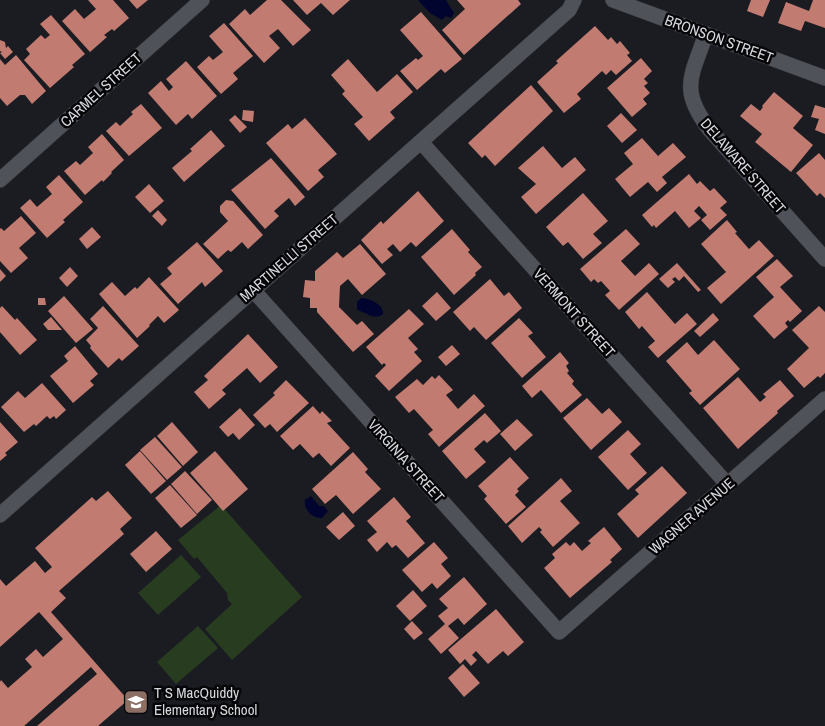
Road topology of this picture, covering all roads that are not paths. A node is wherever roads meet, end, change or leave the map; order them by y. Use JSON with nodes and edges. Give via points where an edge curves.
{"nodes":[{"id":1,"x":202,"y":0,"type":"edge"},
{"id":2,"x":574,"y":0,"type":"edge"},
{"id":3,"x":613,"y":0,"type":"edge"},
{"id":4,"x":706,"y":34,"type":"junction"},
{"id":5,"x":825,"y":78,"type":"edge"},
{"id":6,"x":421,"y":142,"type":"junction"},
{"id":7,"x":0,"y":180,"type":"edge"},
{"id":8,"x":825,"y":259,"type":"edge"},
{"id":9,"x":253,"y":290,"type":"junction"},
{"id":10,"x":825,"y":399,"type":"edge"},
{"id":11,"x":728,"y":485,"type":"junction"},
{"id":12,"x":0,"y":515,"type":"edge"},
{"id":13,"x":559,"y":632,"type":"joint"}],
"edges":[{"from":1,"to":7,"type":"street","name":"CARMEL STREET"},
{"from":2,"to":6,"type":"street","name":"MARTINELLI STREET","via":[[569,10]]},
{"from":3,"to":4,"type":"street","name":"BRONSON STREET"},
{"from":4,"to":5,"type":"street","name":"BRONSON STREET"},
{"from":4,"to":8,"type":"street","name":"DELAWARE STREET","via":[[690,78],[689,88],[695,108],[710,130]]},
{"from":6,"to":9,"type":"street","name":"MARTINELLI STREET"},
{"from":6,"to":11,"type":"street","name":"VERMONT STREET"},
{"from":9,"to":12,"type":"street","name":"MARTINELLI STREET"},
{"from":9,"to":13,"type":"street","name":"VIRGINIA STREET"},
{"from":10,"to":11,"type":"street","name":"WAGNER AVENUE"},
{"from":11,"to":13,"type":"street","name":"WAGNER AVENUE"}]}
